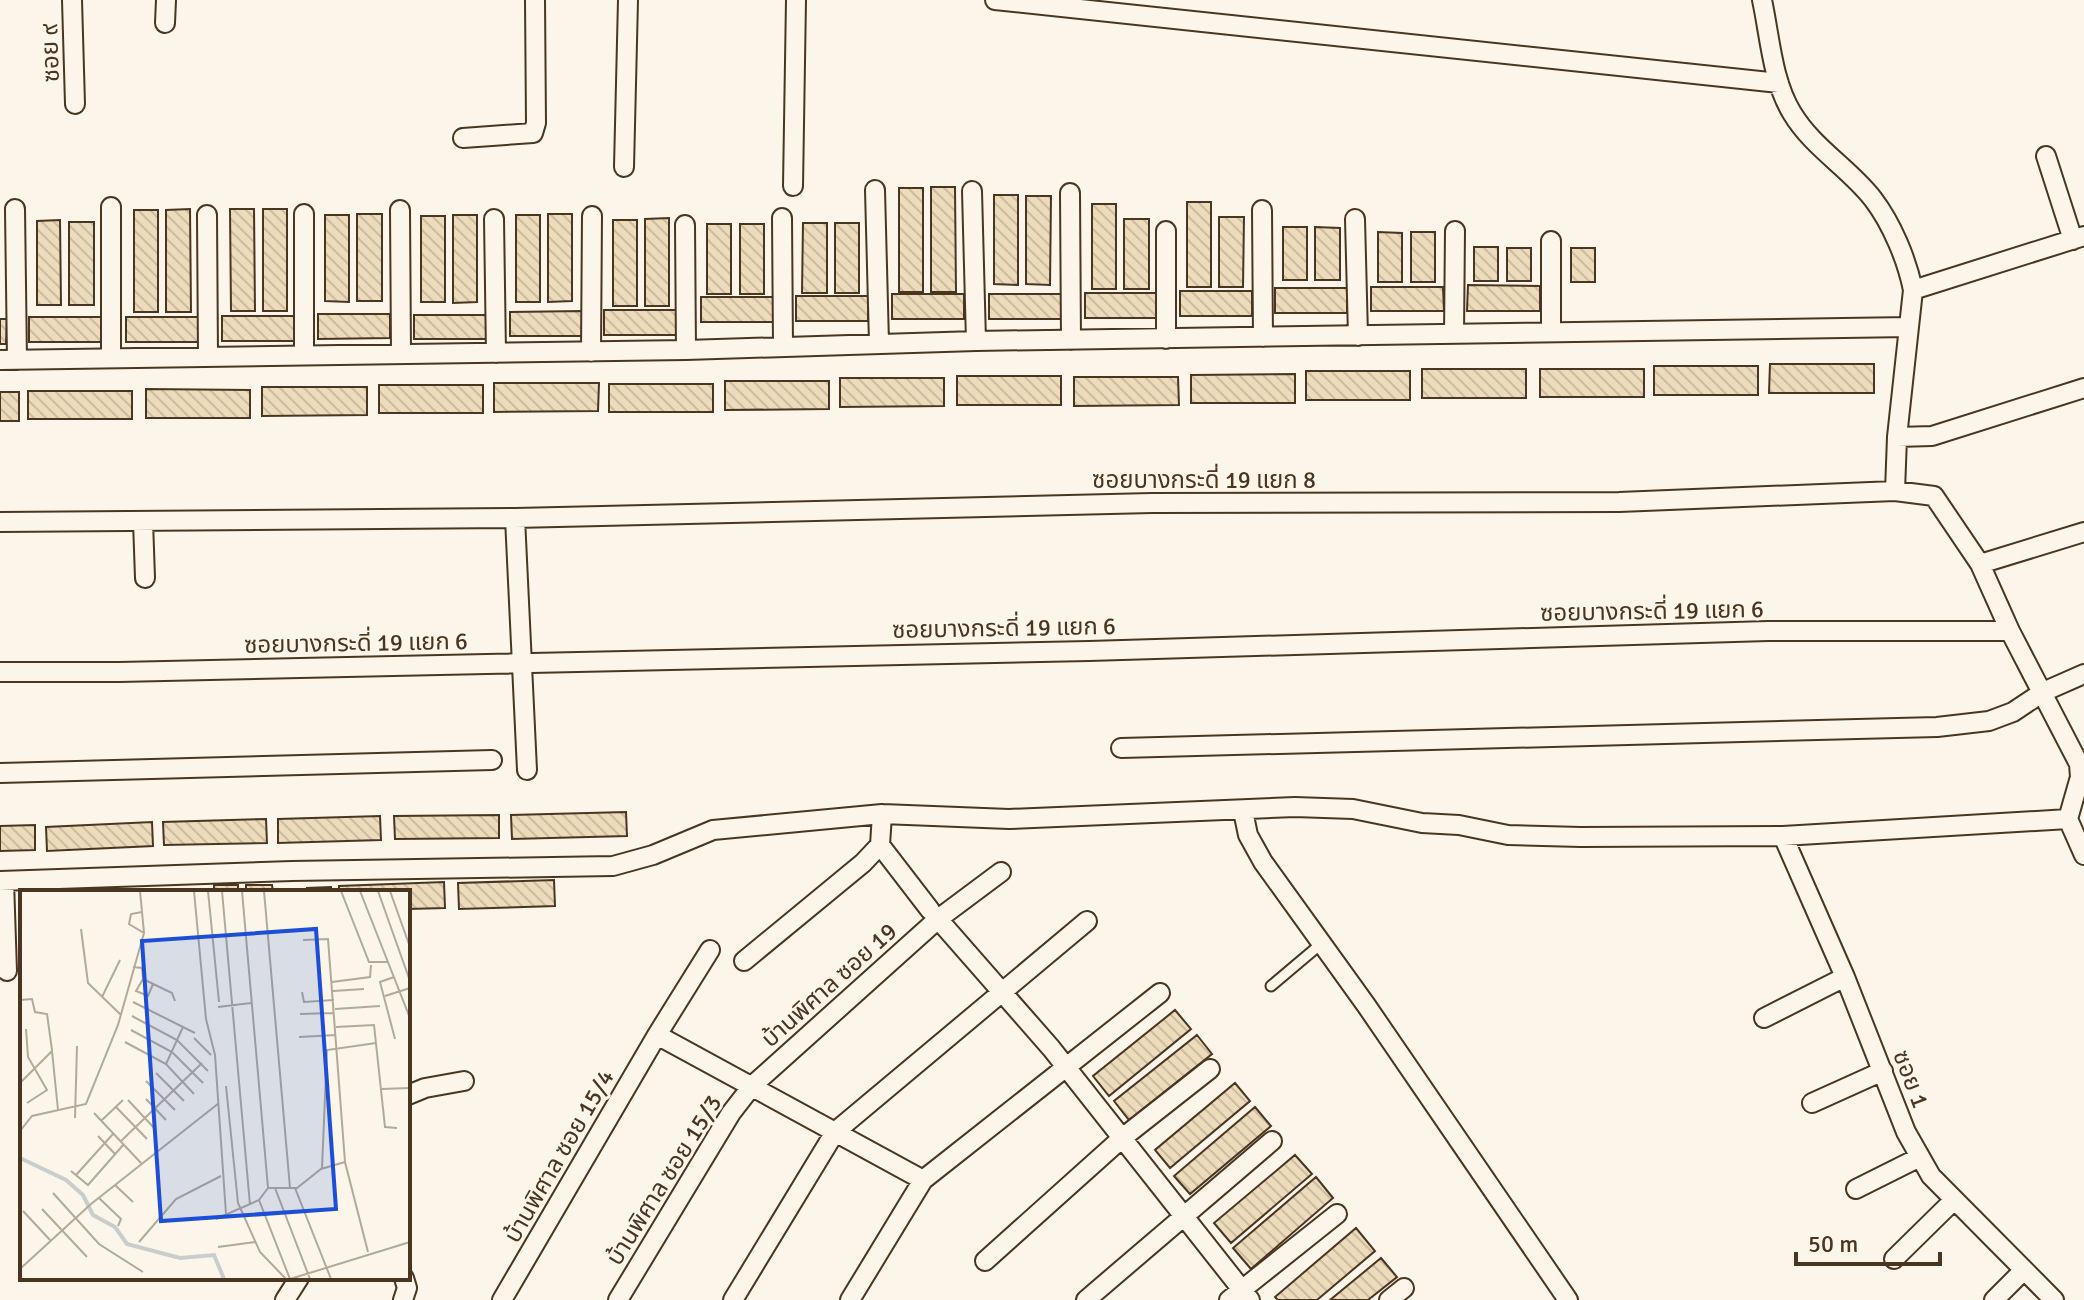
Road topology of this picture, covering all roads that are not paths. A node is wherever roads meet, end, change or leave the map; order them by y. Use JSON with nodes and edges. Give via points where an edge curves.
{"nodes":[{"id":1,"x":72,"y":0,"type":"edge"},
{"id":2,"x":166,"y":0,"type":"edge"},
{"id":3,"x":535,"y":0,"type":"edge"},
{"id":4,"x":628,"y":0,"type":"edge"},
{"id":5,"x":796,"y":0,"type":"edge"},
{"id":6,"x":995,"y":0,"type":"edge"},
{"id":7,"x":1762,"y":0,"type":"edge"},
{"id":8,"x":165,"y":23,"type":"dead end"},
{"id":9,"x":1779,"y":83,"type":"junction"},
{"id":10,"x":75,"y":104,"type":"dead end"},
{"id":11,"x":463,"y":138,"type":"dead end"},
{"id":12,"x":2046,"y":156,"type":"dead end"},
{"id":13,"x":624,"y":167,"type":"dead end"},
{"id":14,"x":793,"y":186,"type":"dead end"},
{"id":15,"x":875,"y":190,"type":"dead end"},
{"id":16,"x":972,"y":191,"type":"dead end"},
{"id":17,"x":1070,"y":193,"type":"dead end"},
{"id":18,"x":111,"y":207,"type":"dead end"},
{"id":19,"x":15,"y":209,"type":"dead end"},
{"id":20,"x":400,"y":210,"type":"dead end"},
{"id":21,"x":1262,"y":210,"type":"dead end"},
{"id":22,"x":304,"y":214,"type":"dead end"},
{"id":23,"x":207,"y":215,"type":"dead end"},
{"id":24,"x":592,"y":216,"type":"dead end"},
{"id":25,"x":782,"y":218,"type":"dead end"},
{"id":26,"x":494,"y":219,"type":"dead end"},
{"id":27,"x":1355,"y":219,"type":"dead end"},
{"id":28,"x":685,"y":225,"type":"dead end"},
{"id":29,"x":1166,"y":231,"type":"dead end"},
{"id":30,"x":1455,"y":231,"type":"dead end"},
{"id":31,"x":2078,"y":238,"type":"edge"},
{"id":32,"x":1551,"y":241,"type":"dead end"},
{"id":33,"x":1913,"y":290,"type":"junction"},
{"id":34,"x":1909,"y":327,"type":"junction"},
{"id":35,"x":1551,"y":332,"type":"junction"},
{"id":36,"x":1454,"y":334,"type":"junction"},
{"id":37,"x":1358,"y":336,"type":"junction"},
{"id":38,"x":1263,"y":337,"type":"junction"},
{"id":39,"x":1166,"y":339,"type":"junction"},
{"id":40,"x":1071,"y":340,"type":"junction"},
{"id":41,"x":976,"y":341,"type":"junction"},
{"id":42,"x":879,"y":343,"type":"junction"},
{"id":43,"x":783,"y":345,"type":"junction"},
{"id":44,"x":686,"y":350,"type":"junction"},
{"id":45,"x":591,"y":352,"type":"junction"},
{"id":46,"x":401,"y":353,"type":"junction"},
{"id":47,"x":496,"y":353,"type":"junction"},
{"id":48,"x":304,"y":355,"type":"junction"},
{"id":49,"x":208,"y":356,"type":"junction"},
{"id":50,"x":111,"y":358,"type":"junction"},
{"id":51,"x":8,"y":360,"type":"edge"},
{"id":52,"x":2084,"y":388,"type":"edge"},
{"id":53,"x":1897,"y":437,"type":"junction"},
{"id":54,"x":1895,"y":491,"type":"junction"},
{"id":55,"x":515,"y":518,"type":"junction"},
{"id":56,"x":143,"y":521,"type":"junction"},
{"id":57,"x":0,"y":522,"type":"edge"},
{"id":58,"x":2084,"y":532,"type":"edge"},
{"id":59,"x":1980,"y":564,"type":"junction"},
{"id":60,"x":145,"y":578,"type":"dead end"},
{"id":61,"x":2010,"y":631,"type":"junction"},
{"id":62,"x":522,"y":663,"type":"junction"},
{"id":63,"x":0,"y":672,"type":"edge"},
{"id":64,"x":2084,"y":674,"type":"edge"},
{"id":65,"x":2043,"y":692,"type":"junction"},
{"id":66,"x":1121,"y":748,"type":"dead end"},
{"id":67,"x":492,"y":760,"type":"dead end"},
{"id":68,"x":527,"y":770,"type":"dead end"},
{"id":69,"x":0,"y":773,"type":"edge"},
{"id":70,"x":1243,"y":811,"type":"junction"},
{"id":71,"x":882,"y":814,"type":"junction"},
{"id":72,"x":2068,"y":819,"type":"junction"},
{"id":73,"x":1783,"y":836,"type":"junction"},
{"id":74,"x":880,"y":845,"type":"junction"},
{"id":75,"x":2084,"y":855,"type":"edge"},
{"id":76,"x":292,"y":871,"type":"junction"},
{"id":77,"x":1001,"y":872,"type":"dead end"},
{"id":78,"x":2,"y":881,"type":"edge"},
{"id":79,"x":198,"y":884,"type":"edge"},
{"id":80,"x":101,"y":885,"type":"edge"},
{"id":81,"x":292,"y":890,"type":"edge"},
{"id":82,"x":934,"y":915,"type":"junction"},
{"id":83,"x":1087,"y":921,"type":"dead end"},
{"id":84,"x":1322,"y":943,"type":"junction"},
{"id":85,"x":710,"y":950,"type":"dead end"},
{"id":86,"x":744,"y":961,"type":"dead end"},
{"id":87,"x":7,"y":971,"type":"dead end"},
{"id":88,"x":1845,"y":977,"type":"junction"},
{"id":89,"x":1271,"y":986,"type":"dead end"},
{"id":90,"x":1003,"y":991,"type":"junction"},
{"id":91,"x":1160,"y":993,"type":"dead end"},
{"id":92,"x":1764,"y":1018,"type":"dead end"},
{"id":93,"x":657,"y":1035,"type":"junction"},
{"id":94,"x":1065,"y":1066,"type":"junction"},
{"id":95,"x":1210,"y":1069,"type":"dead end"},
{"id":96,"x":1883,"y":1071,"type":"junction"},
{"id":97,"x":464,"y":1081,"type":"dead end"},
{"id":98,"x":752,"y":1086,"type":"junction"},
{"id":99,"x":410,"y":1094,"type":"edge"},
{"id":100,"x":1812,"y":1103,"type":"dead end"},
{"id":101,"x":835,"y":1132,"type":"junction"},
{"id":102,"x":1121,"y":1139,"type":"junction"},
{"id":103,"x":1272,"y":1141,"type":"dead end"},
{"id":104,"x":1920,"y":1157,"type":"junction"},
{"id":105,"x":923,"y":1180,"type":"junction"},
{"id":106,"x":1856,"y":1189,"type":"dead end"},
{"id":107,"x":1954,"y":1200,"type":"junction"},
{"id":108,"x":1337,"y":1214,"type":"dead end"},
{"id":109,"x":1185,"y":1218,"type":"junction"},
{"id":110,"x":1894,"y":1259,"type":"dead end"},
{"id":111,"x":985,"y":1261,"type":"dead end"},
{"id":112,"x":2024,"y":1270,"type":"junction"},
{"id":113,"x":298,"y":1280,"type":"edge"},
{"id":114,"x":405,"y":1280,"type":"edge"},
{"id":115,"x":1240,"y":1296,"type":"edge"},
{"id":116,"x":285,"y":1300,"type":"edge"},
{"id":117,"x":403,"y":1300,"type":"edge"},
{"id":118,"x":502,"y":1300,"type":"edge"},
{"id":119,"x":618,"y":1300,"type":"edge"},
{"id":120,"x":733,"y":1300,"type":"edge"},
{"id":121,"x":850,"y":1300,"type":"edge"},
{"id":122,"x":1086,"y":1300,"type":"edge"},
{"id":123,"x":1568,"y":1300,"type":"edge"},
{"id":124,"x":1994,"y":1300,"type":"edge"},
{"id":125,"x":2054,"y":1300,"type":"edge"}],
"edges":[{"from":1,"to":10,"type":"street","name":"ซอย ๙"},
{"from":2,"to":8,"type":"street"},
{"from":3,"to":11,"type":"street","via":[[533,133]]},
{"from":4,"to":13,"type":"street"},
{"from":5,"to":14,"type":"street"},
{"from":6,"to":9,"type":"street"},
{"from":7,"to":9,"type":"street"},
{"from":9,"to":33,"type":"street","via":[[1802,128],[1873,199],[1904,259]]},
{"from":12,"to":31,"type":"street"},
{"from":15,"to":42,"type":"street"},
{"from":16,"to":41,"type":"street"},
{"from":17,"to":40,"type":"street"},
{"from":18,"to":50,"type":"street"},
{"from":19,"to":51,"type":"street"},
{"from":20,"to":46,"type":"street"},
{"from":21,"to":38,"type":"street"},
{"from":22,"to":48,"type":"street"},
{"from":23,"to":49,"type":"street"},
{"from":24,"to":45,"type":"street"},
{"from":25,"to":43,"type":"street"},
{"from":26,"to":47,"type":"street"},
{"from":27,"to":37,"type":"street"},
{"from":28,"to":44,"type":"street"},
{"from":29,"to":39,"type":"street"},
{"from":30,"to":36,"type":"street"},
{"from":31,"to":33,"type":"street"},
{"from":32,"to":35,"type":"street"},
{"from":33,"to":34,"type":"street"},
{"from":34,"to":35,"type":"street"},
{"from":34,"to":53,"type":"street"},
{"from":35,"to":36,"type":"street"},
{"from":36,"to":37,"type":"street"},
{"from":37,"to":38,"type":"street"},
{"from":38,"to":39,"type":"street"},
{"from":39,"to":40,"type":"street"},
{"from":40,"to":41,"type":"street"},
{"from":41,"to":42,"type":"street"},
{"from":42,"to":43,"type":"street"},
{"from":43,"to":44,"type":"street"},
{"from":44,"to":45,"type":"street"},
{"from":45,"to":47,"type":"street"},
{"from":46,"to":47,"type":"street"},
{"from":46,"to":48,"type":"street"},
{"from":48,"to":49,"type":"street"},
{"from":49,"to":50,"type":"street"},
{"from":50,"to":51,"type":"street"},
{"from":52,"to":53,"type":"street","via":[[1932,436]]},
{"from":53,"to":54,"type":"street"},
{"from":54,"to":55,"type":"street","name":"ซอยบางกระดี่ 19 แยก 8","via":[[1619,502],[1152,503]]},
{"from":54,"to":59,"type":"street","name":"ซอยบางกระดี่ 19 แยก 8","via":[[1934,496]]},
{"from":55,"to":56,"type":"street"},
{"from":55,"to":62,"type":"street"},
{"from":56,"to":57,"type":"street"},
{"from":56,"to":60,"type":"street"},
{"from":58,"to":59,"type":"street"},
{"from":59,"to":61,"type":"street","name":"ซอยบางกระดี่ 19 แยก 8"},
{"from":61,"to":62,"type":"street","name":"ซอยบางกระดี่ 19 แยก 6","via":[[1768,631]]},
{"from":61,"to":65,"type":"street","name":"ซอยบางกระดี่ 19 แยก 8"},
{"from":62,"to":63,"type":"street","name":"ซอยบางกระดี่ 19 แยก 6"},
{"from":62,"to":68,"type":"street"},
{"from":64,"to":65,"type":"street"},
{"from":65,"to":66,"type":"street","via":[[1989,721],[1937,727]]},
{"from":65,"to":72,"type":"street","name":"ซอยบางกระดี่ 19 แยก 8","via":[[2079,764]]},
{"from":67,"to":69,"type":"street"},
{"from":70,"to":71,"type":"street","via":[[1009,819]]},
{"from":70,"to":73,"type":"street","via":[[1353,809],[1508,835]]},
{"from":70,"to":84,"type":"street","via":[[1248,835],[1263,862]]},
{"from":71,"to":74,"type":"street"},
{"from":71,"to":76,"type":"street","via":[[713,830],[613,866]]},
{"from":72,"to":73,"type":"street"},
{"from":72,"to":75,"type":"street"},
{"from":73,"to":88,"type":"street","name":"ซอย 1"},
{"from":74,"to":82,"type":"street"},
{"from":74,"to":86,"type":"street"},
{"from":76,"to":79,"type":"street"},
{"from":76,"to":81,"type":"street"},
{"from":77,"to":82,"type":"street","name":"บ้านพิศาล ซอย 19"},
{"from":78,"to":80,"type":"street"},
{"from":78,"to":87,"type":"street"},
{"from":79,"to":80,"type":"street"},
{"from":82,"to":90,"type":"street"},
{"from":82,"to":98,"type":"street","name":"บ้านพิศาล ซอย 19"},
{"from":83,"to":90,"type":"street"},
{"from":84,"to":89,"type":"lane"},
{"from":84,"to":123,"type":"street"},
{"from":85,"to":93,"type":"street","name":"บ้านพิศาล ซอย 15/4"},
{"from":88,"to":92,"type":"street"},
{"from":88,"to":96,"type":"street","name":"ซอย 1"},
{"from":90,"to":94,"type":"street"},
{"from":90,"to":101,"type":"street"},
{"from":91,"to":94,"type":"street"},
{"from":93,"to":98,"type":"street"},
{"from":93,"to":118,"type":"street","name":"บ้านพิศาล ซอย 15/4"},
{"from":94,"to":102,"type":"street"},
{"from":94,"to":105,"type":"street"},
{"from":95,"to":102,"type":"street"},
{"from":96,"to":100,"type":"street"},
{"from":96,"to":104,"type":"street","name":"ซอย 1"},
{"from":97,"to":99,"type":"street"},
{"from":98,"to":101,"type":"street"},
{"from":98,"to":119,"type":"street","name":"บ้านพิศาล ซอย 15/3"},
{"from":101,"to":105,"type":"street"},
{"from":101,"to":120,"type":"street"},
{"from":102,"to":109,"type":"street"},
{"from":102,"to":111,"type":"street"},
{"from":103,"to":109,"type":"street"},
{"from":104,"to":106,"type":"street"},
{"from":104,"to":107,"type":"street","name":"ซอย 1"},
{"from":105,"to":121,"type":"street"},
{"from":107,"to":110,"type":"street"},
{"from":107,"to":112,"type":"street","name":"ซอย 1"},
{"from":108,"to":115,"type":"street"},
{"from":109,"to":115,"type":"street"},
{"from":109,"to":122,"type":"street"},
{"from":112,"to":124,"type":"street"},
{"from":112,"to":125,"type":"street","name":"ซอย 1"},
{"from":113,"to":116,"type":"street"},
{"from":114,"to":117,"type":"street"}]}
